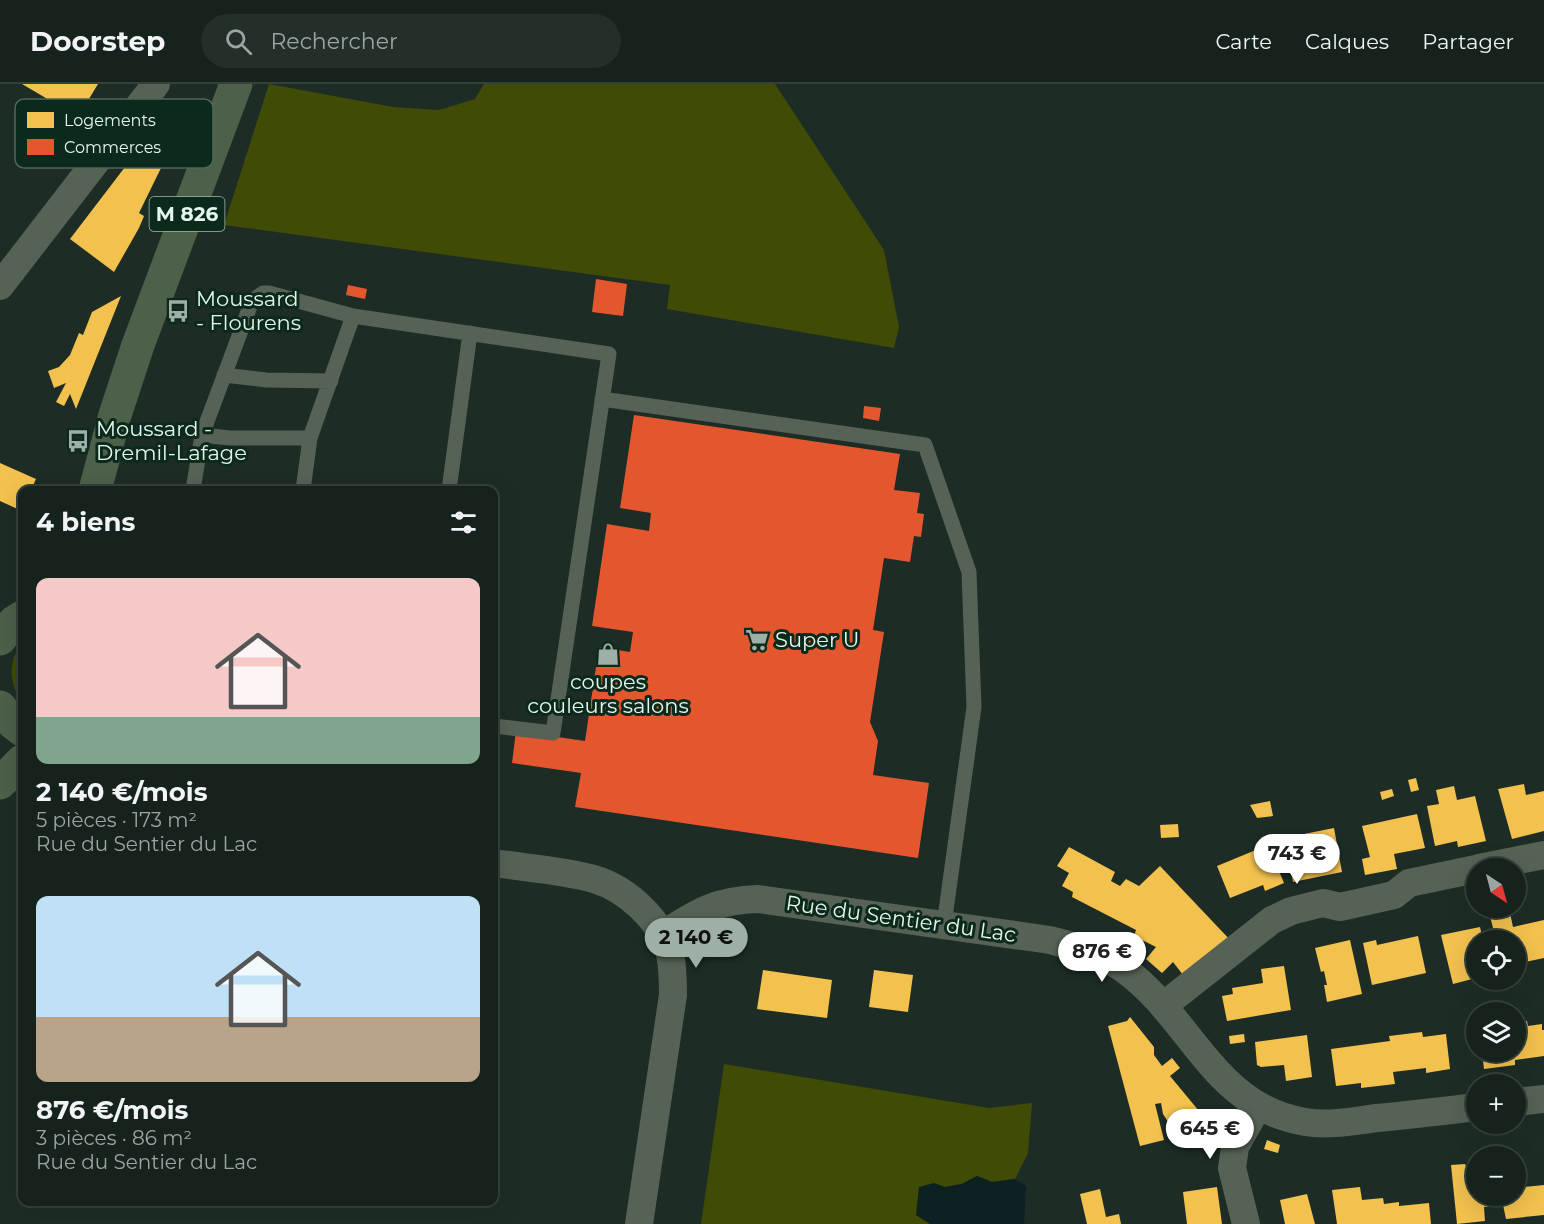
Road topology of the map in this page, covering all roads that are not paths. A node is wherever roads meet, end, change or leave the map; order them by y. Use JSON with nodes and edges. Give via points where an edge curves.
{"nodes":[{"id":1,"x":156,"y":84,"type":"edge"},
{"id":2,"x":236,"y":84,"type":"edge"},
{"id":3,"x":144,"y":99,"type":"edge"},
{"id":4,"x":213,"y":145,"type":"edge"},
{"id":5,"x":91,"y":168,"type":"edge"},
{"id":6,"x":204,"y":168,"type":"edge"},
{"id":7,"x":0,"y":286,"type":"edge"},
{"id":8,"x":353,"y":315,"type":"junction"},
{"id":9,"x":470,"y":333,"type":"junction"},
{"id":10,"x":224,"y":375,"type":"junction"},
{"id":11,"x":331,"y":381,"type":"junction"},
{"id":12,"x":603,"y":399,"type":"junction"},
{"id":13,"x":202,"y":435,"type":"junction"},
{"id":14,"x":310,"y":438,"type":"junction"},
{"id":15,"x":96,"y":486,"type":"edge"},
{"id":16,"x":194,"y":486,"type":"edge"},
{"id":17,"x":304,"y":486,"type":"edge"},
{"id":18,"x":450,"y":486,"type":"edge"},
{"id":19,"x":18,"y":620,"type":"edge"},
{"id":20,"x":0,"y":639,"type":"edge"},
{"id":21,"x":0,"y":707,"type":"edge"},
{"id":22,"x":498,"y":726,"type":"edge"},
{"id":23,"x":18,"y":727,"type":"edge"},
{"id":24,"x":18,"y":765,"type":"edge"},
{"id":25,"x":0,"y":783,"type":"edge"},
{"id":26,"x":1544,"y":855,"type":"edge"},
{"id":27,"x":1526,"y":859,"type":"edge"},
{"id":28,"x":498,"y":863,"type":"edge"},
{"id":29,"x":1466,"y":871,"type":"edge"},
{"id":30,"x":944,"y":925,"type":"junction"},
{"id":31,"x":662,"y":935,"type":"junction"},
{"id":32,"x":1163,"y":1006,"type":"junction"},
{"id":33,"x":1544,"y":1099,"type":"edge"},
{"id":34,"x":1526,"y":1101,"type":"edge"},
{"id":35,"x":1258,"y":1106,"type":"junction"},
{"id":36,"x":1466,"y":1108,"type":"edge"},
{"id":37,"x":639,"y":1224,"type":"edge"},
{"id":38,"x":1246,"y":1224,"type":"edge"}],
"edges":[{"from":1,"to":3,"type":"street"},
{"from":2,"to":4,"type":"main road","number":"M 826"},
{"from":5,"to":7,"type":"street"},
{"from":6,"to":15,"type":"main road","number":"M 826","via":[[138,345]]},
{"from":8,"to":9,"type":"lane"},
{"from":8,"to":10,"type":"lane","via":[[263,293],[252,301]]},
{"from":8,"to":11,"type":"lane"},
{"from":9,"to":12,"type":"lane","via":[[609,354]]},
{"from":9,"to":18,"type":"lane"},
{"from":10,"to":11,"type":"lane"},
{"from":10,"to":13,"type":"lane"},
{"from":11,"to":14,"type":"lane"},
{"from":12,"to":22,"type":"lane","via":[[553,733]]},
{"from":12,"to":30,"type":"lane","via":[[925,445],[969,572],[974,707]]},
{"from":13,"to":14,"type":"lane"},
{"from":13,"to":16,"type":"lane"},
{"from":14,"to":17,"type":"lane"},
{"from":19,"to":20,"type":"main road"},
{"from":21,"to":23,"type":"main road"},
{"from":24,"to":25,"type":"main road"},
{"from":26,"to":27,"type":"street"},
{"from":28,"to":31,"type":"street","via":[[595,879],[615,887],[647,914]]},
{"from":29,"to":32,"type":"street","via":[[1409,883],[1394,895],[1340,907],[1323,903],[1291,911],[1272,920]]},
{"from":30,"to":31,"type":"street","name":"Rue du Sentier du Lac","via":[[758,899],[714,905]]},
{"from":30,"to":32,"type":"street","name":"Rue du Sentier du Lac","via":[[1085,949],[1125,970]]},
{"from":31,"to":37,"type":"street","via":[[673,970],[673,995]]},
{"from":32,"to":35,"type":"street","name":"Rue du Sentier du Lac","via":[[1223,1079]]},
{"from":33,"to":34,"type":"street"},
{"from":35,"to":36,"type":"street","name":"Rue du Sentier du Lac","via":[[1280,1116],[1331,1124]]},
{"from":35,"to":38,"type":"street","via":[[1235,1147],[1232,1168]]}]}
